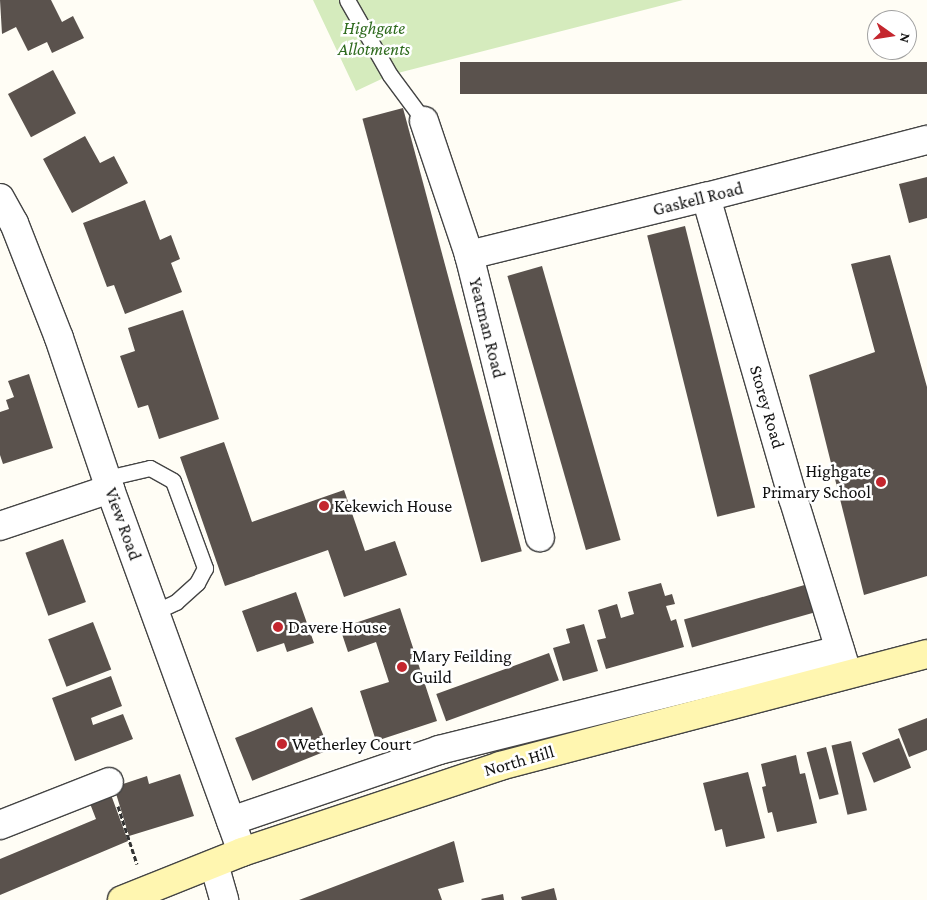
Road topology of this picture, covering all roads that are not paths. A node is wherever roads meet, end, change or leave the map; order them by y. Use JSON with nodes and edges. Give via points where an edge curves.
{"nodes":[{"id":1,"x":347,"y":0,"type":"edge"},
{"id":2,"x":424,"y":121,"type":"joint"},
{"id":3,"x":927,"y":140,"type":"edge"},
{"id":4,"x":0,"y":198,"type":"edge"},
{"id":5,"x":706,"y":198,"type":"junction"},
{"id":6,"x":469,"y":255,"type":"junction"},
{"id":7,"x":109,"y":484,"type":"junction"},
{"id":8,"x":0,"y":526,"type":"edge"},
{"id":9,"x":540,"y":537,"type":"dead end"},
{"id":10,"x":155,"y":612,"type":"junction"},
{"id":11,"x":927,"y":654,"type":"edge"},
{"id":12,"x":844,"y":662,"type":"junction"},
{"id":13,"x":109,"y":782,"type":"road end"},
{"id":14,"x":231,"y":821,"type":"junction"},
{"id":15,"x":0,"y":825,"type":"edge"},
{"id":16,"x":242,"y":852,"type":"junction"},
{"id":17,"x":214,"y":864,"type":"junction"},
{"id":18,"x":134,"y":895,"type":"edge"},
{"id":19,"x":224,"y":900,"type":"edge"}],
"edges":[{"from":1,"to":2,"type":"lane","via":[[390,75]]},
{"from":2,"to":6,"type":"street","name":"Yeatman Road"},
{"from":3,"to":5,"type":"street","name":"Gaskell Road"},
{"from":4,"to":7,"type":"street","name":"View Road","via":[[14,223],[59,338]]},
{"from":5,"to":6,"type":"street","name":"Gaskell Road"},
{"from":5,"to":12,"type":"street","name":"Storey Road"},
{"from":6,"to":9,"type":"street","name":"Yeatman Road"},
{"from":7,"to":8,"type":"street"},
{"from":7,"to":10,"type":"street","name":"View Road"},
{"from":7,"to":10,"type":"lane","via":[[150,468],[173,481],[205,568],[197,583],[176,602]]},
{"from":10,"to":14,"type":"street","name":"View Road"},
{"from":11,"to":12,"type":"main road","name":"North Hill"},
{"from":12,"to":14,"type":"street","name":"North Hill","via":[[439,750]]},
{"from":12,"to":16,"type":"main road","name":"North Hill","via":[[500,766]]},
{"from":13,"to":15,"type":"street"},
{"from":14,"to":16,"type":"street","name":"View Road"},
{"from":16,"to":17,"type":"main road","name":"North Hill"},
{"from":17,"to":18,"type":"main road","name":"North Hill"},
{"from":17,"to":19,"type":"street"}]}
